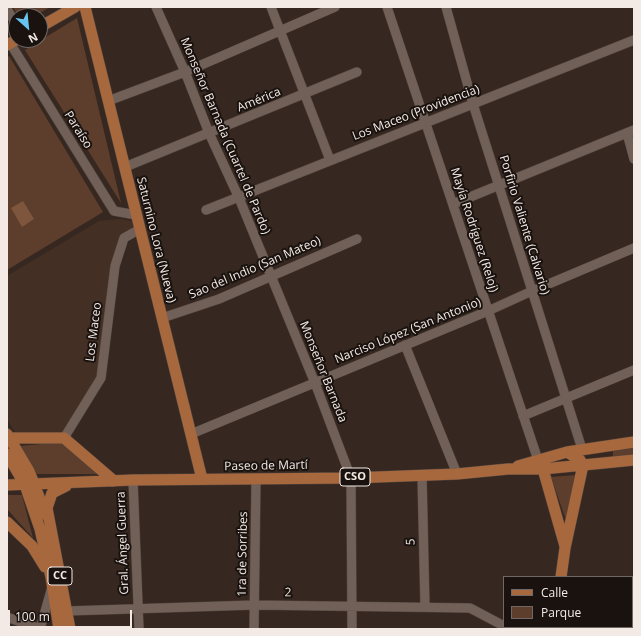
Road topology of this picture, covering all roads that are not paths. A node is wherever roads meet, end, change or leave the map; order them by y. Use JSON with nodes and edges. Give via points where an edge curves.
{"nodes":[{"id":1,"x":75,"y":7,"type":"edge"},
{"id":2,"x":85,"y":7,"type":"edge"},
{"id":3,"x":156,"y":7,"type":"edge"},
{"id":4,"x":271,"y":7,"type":"edge"},
{"id":5,"x":335,"y":7,"type":"edge"},
{"id":6,"x":387,"y":7,"type":"edge"},
{"id":7,"x":446,"y":7,"type":"edge"},
{"id":8,"x":48,"y":22,"type":"edge"},
{"id":9,"x":280,"y":31,"type":"junction"},
{"id":10,"x":634,"y":40,"type":"edge"},
{"id":11,"x":14,"y":48,"type":"edge"},
{"id":12,"x":185,"y":72,"type":"junction"},
{"id":13,"x":357,"y":72,"type":"dead end"},
{"id":14,"x":304,"y":94,"type":"junction"},
{"id":15,"x":108,"y":101,"type":"junction"},
{"id":16,"x":473,"y":104,"type":"junction"},
{"id":17,"x":425,"y":122,"type":"junction"},
{"id":18,"x":630,"y":131,"type":"edge"},
{"id":19,"x":209,"y":133,"type":"junction"},
{"id":20,"x":634,"y":159,"type":"edge"},
{"id":21,"x":330,"y":160,"type":"junction"},
{"id":22,"x":125,"y":167,"type":"junction"},
{"id":23,"x":499,"y":186,"type":"junction"},
{"id":24,"x":239,"y":198,"type":"junction"},
{"id":25,"x":453,"y":204,"type":"junction"},
{"id":26,"x":206,"y":210,"type":"dead end"},
{"id":27,"x":136,"y":215,"type":"junction"},
{"id":28,"x":140,"y":229,"type":"junction"},
{"id":29,"x":356,"y":238,"type":"dead end"},
{"id":30,"x":634,"y":248,"type":"edge"},
{"id":31,"x":271,"y":276,"type":"junction"},
{"id":32,"x":532,"y":291,"type":"junction"},
{"id":33,"x":488,"y":311,"type":"junction"},
{"id":34,"x":162,"y":318,"type":"junction"},
{"id":35,"x":405,"y":345,"type":"junction"},
{"id":36,"x":634,"y":370,"type":"edge"},
{"id":37,"x":315,"y":382,"type":"junction"},
{"id":38,"x":566,"y":398,"type":"junction"},
{"id":39,"x":523,"y":416,"type":"junction"},
{"id":40,"x":191,"y":434,"type":"junction"},
{"id":41,"x":8,"y":436,"type":"edge"},
{"id":42,"x":64,"y":438,"type":"junction"},
{"id":43,"x":634,"y":442,"type":"edge"},
{"id":44,"x":582,"y":449,"type":"junction"},
{"id":45,"x":567,"y":452,"type":"junction"},
{"id":46,"x":7,"y":454,"type":"edge"},
{"id":47,"x":634,"y":460,"type":"edge"},
{"id":48,"x":602,"y":464,"type":"junction"},
{"id":49,"x":541,"y":465,"type":"junction"},
{"id":50,"x":584,"y":466,"type":"junction"},
{"id":51,"x":457,"y":474,"type":"junction"},
{"id":52,"x":422,"y":475,"type":"junction"},
{"id":53,"x":351,"y":478,"type":"junction"},
{"id":54,"x":202,"y":479,"type":"junction"},
{"id":55,"x":256,"y":479,"type":"junction"},
{"id":56,"x":133,"y":480,"type":"junction"},
{"id":57,"x":114,"y":481,"type":"junction"},
{"id":58,"x":75,"y":483,"type":"junction"},
{"id":59,"x":7,"y":485,"type":"edge"},
{"id":60,"x":30,"y":485,"type":"junction"},
{"id":61,"x":7,"y":522,"type":"edge"},
{"id":62,"x":49,"y":523,"type":"junction"},
{"id":63,"x":565,"y":548,"type":"junction"},
{"id":64,"x":561,"y":576,"type":"edge"},
{"id":65,"x":51,"y":581,"type":"junction"},
{"id":66,"x":254,"y":605,"type":"junction"},
{"id":67,"x":352,"y":606,"type":"junction"},
{"id":68,"x":425,"y":607,"type":"junction"},
{"id":69,"x":138,"y":608,"type":"junction"},
{"id":70,"x":67,"y":611,"type":"junction"},
{"id":71,"x":7,"y":617,"type":"edge"},
{"id":72,"x":503,"y":625,"type":"edge"},
{"id":73,"x":40,"y":629,"type":"edge"},
{"id":74,"x":59,"y":629,"type":"edge"},
{"id":75,"x":70,"y":629,"type":"edge"},
{"id":76,"x":139,"y":629,"type":"edge"},
{"id":77,"x":254,"y":629,"type":"edge"},
{"id":78,"x":352,"y":629,"type":"edge"}],
"edges":[{"from":1,"to":8,"type":"main road"},
{"from":2,"to":15,"type":"main road","name":"Saturnino Lora (Nueva)"},
{"from":3,"to":12,"type":"street","name":"Monseñor Barnada (Cuartel de Pardo)"},
{"from":4,"to":9,"type":"street"},
{"from":5,"to":9,"type":"street"},
{"from":6,"to":17,"type":"street","name":"Mayía Rodríguez (Reloj)"},
{"from":7,"to":16,"type":"street","name":"Porfirio Valiente (Calvario)"},
{"from":9,"to":12,"type":"street"},
{"from":9,"to":14,"type":"street"},
{"from":10,"to":16,"type":"street","name":"Los Maceo (Providencia)"},
{"from":11,"to":27,"type":"street","name":"Paraíso","via":[[114,211]]},
{"from":12,"to":15,"type":"street"},
{"from":12,"to":19,"type":"street","name":"Monseñor Barnada (Cuartel de Pardo)"},
{"from":13,"to":14,"type":"street","name":"América"},
{"from":14,"to":19,"type":"street","name":"América"},
{"from":14,"to":21,"type":"street"},
{"from":15,"to":22,"type":"main road","name":"Saturnino Lora (Nueva)"},
{"from":16,"to":17,"type":"street","name":"Los Maceo (Providencia)"},
{"from":16,"to":23,"type":"street","name":"Porfirio Valiente (Calvario)"},
{"from":17,"to":21,"type":"street","name":"Los Maceo (Providencia)"},
{"from":17,"to":25,"type":"street","name":"Mayía Rodríguez (Reloj)"},
{"from":18,"to":20,"type":"street"},
{"from":18,"to":23,"type":"street"},
{"from":19,"to":22,"type":"street","name":"América"},
{"from":19,"to":24,"type":"street","name":"Monseñor Barnada (Cuartel de Pardo)"},
{"from":21,"to":24,"type":"street","name":"Los Maceo (Providencia)"},
{"from":22,"to":27,"type":"main road","name":"Saturnino Lora (Nueva)"},
{"from":23,"to":25,"type":"street"},
{"from":23,"to":32,"type":"street","name":"Porfirio Valiente (Calvario)"},
{"from":24,"to":26,"type":"street","name":"Los Maceo (Providencia)"},
{"from":24,"to":31,"type":"street","name":"Monseñor Barnada (Cuartel de Pardo)"},
{"from":25,"to":33,"type":"street","name":"Mayía Rodríguez (Reloj)"},
{"from":27,"to":28,"type":"main road","name":"Saturnino Lora (Nueva)"},
{"from":28,"to":34,"type":"main road","name":"Saturnino Lora (Nueva)"},
{"from":28,"to":42,"type":"street","name":"Los Maceo","via":[[124,238],[115,266],[101,378]]},
{"from":29,"to":31,"type":"street","name":"Sao del Indio (San Mateo)"},
{"from":30,"to":32,"type":"street","name":"Narciso López (San Antonio)"},
{"from":31,"to":34,"type":"street","name":"Sao del Indio (San Mateo)","via":[[219,299]]},
{"from":31,"to":37,"type":"street","name":"Monseñor Barnada"},
{"from":32,"to":33,"type":"street","name":"Narciso López (San Antonio)"},
{"from":32,"to":38,"type":"street","name":"Porfirio Valiente (Calvario)"},
{"from":33,"to":35,"type":"street","name":"Narciso López (San Antonio)"},
{"from":33,"to":39,"type":"street","name":"Mayía Rodríguez (Reloj)"},
{"from":34,"to":40,"type":"main road","name":"Saturnino Lora (Nueva)"},
{"from":35,"to":37,"type":"street","name":"Narciso López (San Antonio)"},
{"from":35,"to":51,"type":"street"},
{"from":36,"to":38,"type":"street"},
{"from":37,"to":40,"type":"street","name":"Narciso López (San Antonio)"},
{"from":37,"to":53,"type":"street","name":"Monseñor Barnada"},
{"from":38,"to":39,"type":"street"},
{"from":38,"to":44,"type":"street","name":"Porfirio Valiente (Calvario)"},
{"from":39,"to":49,"type":"street","name":"Mayía Rodríguez (Reloj)"},
{"from":40,"to":54,"type":"main road","name":"Saturnino Lora (Nueva)"},
{"from":41,"to":42,"type":"main road"},
{"from":41,"to":60,"type":"main road","number":"CC"},
{"from":42,"to":57,"type":"main road"},
{"from":43,"to":44,"type":"main road"},
{"from":44,"to":45,"type":"main road"},
{"from":44,"to":48,"type":"main road","via":[[588,457]]},
{"from":45,"to":49,"type":"main road","via":[[550,456]]},
{"from":45,"to":50,"type":"main road","via":[[580,460]]},
{"from":46,"to":60,"type":"main road","number":"CC"},
{"from":47,"to":48,"type":"main road","name":"Paseo de Martí","number":"CSO"},
{"from":48,"to":50,"type":"main road","name":"Paseo de Martí","number":"CSO"},
{"from":49,"to":50,"type":"main road","name":"Paseo de Martí","number":"CSO"},
{"from":49,"to":51,"type":"main road","name":"Paseo de Martí","number":"CSO"},
{"from":49,"to":63,"type":"main road"},
{"from":50,"to":63,"type":"main road"},
{"from":51,"to":52,"type":"main road","name":"Paseo de Martí","number":"CSO"},
{"from":52,"to":53,"type":"main road","name":"Paseo de Martí","number":"CSO"},
{"from":52,"to":68,"type":"street","name":"5"},
{"from":53,"to":55,"type":"main road","name":"Paseo de Martí","number":"CSO"},
{"from":53,"to":67,"type":"street"},
{"from":54,"to":55,"type":"main road","name":"Paseo de Martí","number":"CSO"},
{"from":54,"to":56,"type":"main road","name":"Paseo de Martí","number":"CSO"},
{"from":55,"to":66,"type":"street","name":"1ra de Sorribes"},
{"from":56,"to":57,"type":"main road","name":"Paseo de Martí","number":"CSO"},
{"from":56,"to":69,"type":"street","name":"Gral. Ángel Guerra"},
{"from":57,"to":58,"type":"main road","name":"Paseo de Martí","number":"CSO"},
{"from":58,"to":60,"type":"main road","name":"Paseo de Martí","number":"CSO"},
{"from":58,"to":62,"type":"main road","via":[[52,493],[47,508]]},
{"from":59,"to":60,"type":"main road","name":"Paseo de Martí"},
{"from":60,"to":62,"type":"main road","number":"CC"},
{"from":60,"to":65,"type":"main road","number":"CC"},
{"from":61,"to":65,"type":"main road","via":[[32,546]]},
{"from":62,"to":70,"type":"main road","number":"CC"},
{"from":63,"to":64,"type":"main road"},
{"from":65,"to":73,"type":"street"},
{"from":65,"to":74,"type":"main road","number":"CC"},
{"from":66,"to":67,"type":"street","name":"2"},
{"from":66,"to":69,"type":"street","name":"2"},
{"from":66,"to":77,"type":"street","name":"1ra de Sorribes"},
{"from":67,"to":68,"type":"street","name":"2"},
{"from":67,"to":78,"type":"street"},
{"from":68,"to":72,"type":"street","name":"2","via":[[470,608]]},
{"from":69,"to":70,"type":"street","name":"2"},
{"from":69,"to":76,"type":"street","name":"Gral. Ángel Guerra"},
{"from":70,"to":75,"type":"main road","number":"CC"},
{"from":71,"to":73,"type":"street"}]}
